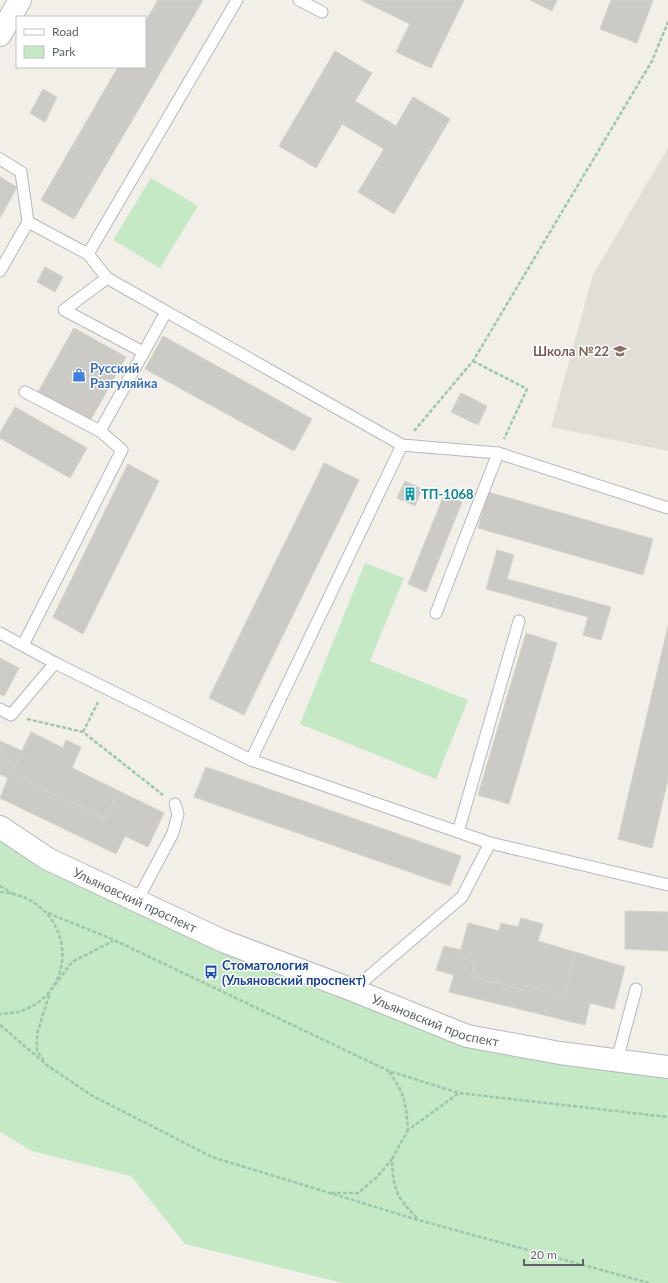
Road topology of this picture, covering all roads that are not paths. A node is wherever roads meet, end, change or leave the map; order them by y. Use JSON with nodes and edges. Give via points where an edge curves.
{"nodes":[{"id":1,"x":20,"y":0,"type":"edge"},
{"id":2,"x":237,"y":0,"type":"edge"},
{"id":3,"x":299,"y":0,"type":"edge"},
{"id":4,"x":322,"y":12,"type":"dead end"},
{"id":5,"x":0,"y":35,"type":"edge"},
{"id":6,"x":0,"y":159,"type":"edge"},
{"id":7,"x":28,"y":222,"type":"junction"},
{"id":8,"x":88,"y":254,"type":"junction"},
{"id":9,"x":0,"y":271,"type":"edge"},
{"id":10,"x":107,"y":278,"type":"junction"},
{"id":11,"x":166,"y":312,"type":"junction"},
{"id":12,"x":143,"y":352,"type":"junction"},
{"id":13,"x":25,"y":392,"type":"dead end"},
{"id":14,"x":100,"y":431,"type":"junction"},
{"id":15,"x":402,"y":445,"type":"junction"},
{"id":16,"x":498,"y":453,"type":"junction"},
{"id":17,"x":668,"y":508,"type":"edge"},
{"id":18,"x":436,"y":613,"type":"dead end"},
{"id":19,"x":520,"y":620,"type":"dead end"},
{"id":20,"x":0,"y":633,"type":"edge"},
{"id":21,"x":22,"y":645,"type":"junction"},
{"id":22,"x":55,"y":663,"type":"junction"},
{"id":23,"x":0,"y":709,"type":"edge"},
{"id":24,"x":251,"y":760,"type":"junction"},
{"id":25,"x":175,"y":804,"type":"road end"},
{"id":26,"x":0,"y":827,"type":"edge"},
{"id":27,"x":458,"y":832,"type":"junction"},
{"id":28,"x":490,"y":843,"type":"junction"},
{"id":29,"x":668,"y":886,"type":"edge"},
{"id":30,"x":137,"y":901,"type":"junction"},
{"id":31,"x":636,"y":988,"type":"dead end"},
{"id":32,"x":353,"y":990,"type":"junction"},
{"id":33,"x":616,"y":1060,"type":"junction"},
{"id":34,"x":668,"y":1067,"type":"edge"}],
"edges":[{"from":1,"to":5,"type":"street"},
{"from":2,"to":8,"type":"lane"},
{"from":3,"to":4,"type":"lane"},
{"from":6,"to":7,"type":"lane","via":[[21,172]]},
{"from":7,"to":8,"type":"lane"},
{"from":7,"to":9,"type":"lane"},
{"from":8,"to":10,"type":"lane"},
{"from":10,"to":11,"type":"lane"},
{"from":10,"to":12,"type":"lane","via":[[64,310]]},
{"from":11,"to":12,"type":"lane"},
{"from":11,"to":15,"type":"lane"},
{"from":12,"to":14,"type":"lane"},
{"from":13,"to":14,"type":"lane"},
{"from":14,"to":21,"type":"lane","via":[[122,450]]},
{"from":15,"to":16,"type":"lane"},
{"from":15,"to":24,"type":"lane"},
{"from":16,"to":17,"type":"lane"},
{"from":16,"to":18,"type":"lane"},
{"from":19,"to":27,"type":"lane"},
{"from":20,"to":21,"type":"lane"},
{"from":21,"to":22,"type":"lane"},
{"from":22,"to":23,"type":"lane","via":[[11,715]]},
{"from":22,"to":24,"type":"lane"},
{"from":24,"to":27,"type":"lane"},
{"from":25,"to":30,"type":"lane","via":[[178,814],[173,833]]},
{"from":26,"to":30,"type":"street","name":"Ульяновский проспект","via":[[48,859]]},
{"from":27,"to":28,"type":"lane"},
{"from":28,"to":29,"type":"lane"},
{"from":28,"to":32,"type":"lane","via":[[462,897]]},
{"from":30,"to":32,"type":"street","name":"Ульяновский проспект","via":[[223,941]]},
{"from":31,"to":33,"type":"lane"},
{"from":32,"to":33,"type":"street","name":"Ульяновский проспект","via":[[467,1036]]},
{"from":33,"to":34,"type":"street","name":"Ульяновский проспект"}]}
